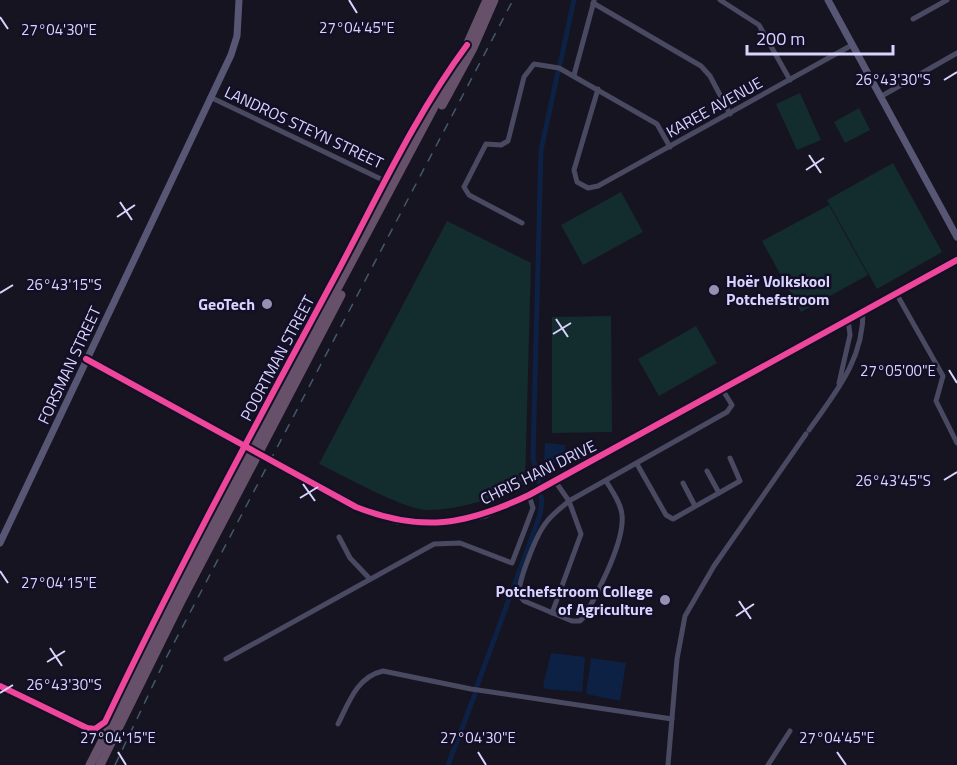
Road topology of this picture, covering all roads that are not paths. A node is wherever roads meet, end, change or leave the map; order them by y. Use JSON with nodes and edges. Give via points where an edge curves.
{"nodes":[{"id":1,"x":239,"y":0,"type":"edge"},
{"id":2,"x":487,"y":0,"type":"edge"},
{"id":3,"x":494,"y":0,"type":"edge"},
{"id":4,"x":720,"y":0,"type":"edge"},
{"id":5,"x":828,"y":0,"type":"edge"},
{"id":6,"x":947,"y":0,"type":"edge"},
{"id":7,"x":594,"y":2,"type":"edge"},
{"id":8,"x":913,"y":19,"type":"dead end"},
{"id":9,"x":467,"y":45,"type":"junction"},
{"id":10,"x":852,"y":45,"type":"junction"},
{"id":11,"x":957,"y":53,"type":"edge"},
{"id":12,"x":574,"y":75,"type":"junction"},
{"id":13,"x":790,"y":80,"type":"junction"},
{"id":14,"x":598,"y":89,"type":"junction"},
{"id":15,"x":880,"y":97,"type":"junction"},
{"id":16,"x":210,"y":98,"type":"junction"},
{"id":17,"x":730,"y":114,"type":"junction"},
{"id":18,"x":670,"y":147,"type":"junction"},
{"id":19,"x":385,"y":181,"type":"junction"},
{"id":20,"x":522,"y":223,"type":"dead end"},
{"id":21,"x":957,"y":237,"type":"edge"},
{"id":22,"x":957,"y":260,"type":"edge"},
{"id":23,"x":896,"y":293,"type":"junction"},
{"id":24,"x":863,"y":310,"type":"junction"},
{"id":25,"x":848,"y":319,"type":"junction"},
{"id":26,"x":86,"y":359,"type":"junction"},
{"id":27,"x":722,"y":389,"type":"junction"},
{"id":28,"x":836,"y":393,"type":"junction"},
{"id":29,"x":957,"y":443,"type":"edge"},
{"id":30,"x":730,"y":458,"type":"dead end"},
{"id":31,"x":637,"y":464,"type":"junction"},
{"id":32,"x":707,"y":471,"type":"dead end"},
{"id":33,"x":555,"y":481,"type":"junction"},
{"id":34,"x":606,"y":481,"type":"junction"},
{"id":35,"x":683,"y":483,"type":"dead end"},
{"id":36,"x":718,"y":493,"type":"junction"},
{"id":37,"x":529,"y":495,"type":"junction"},
{"id":38,"x":569,"y":501,"type":"junction"},
{"id":39,"x":695,"y":506,"type":"junction"},
{"id":40,"x":339,"y":537,"type":"dead end"},
{"id":41,"x":0,"y":543,"type":"edge"},
{"id":42,"x":512,"y":563,"type":"junction"},
{"id":43,"x":522,"y":567,"type":"junction"},
{"id":44,"x":370,"y":579,"type":"junction"},
{"id":45,"x":552,"y":614,"type":"junction"},
{"id":46,"x":226,"y":659,"type":"dead end"},
{"id":47,"x":0,"y":686,"type":"edge"},
{"id":48,"x":672,"y":719,"type":"junction"},
{"id":49,"x":338,"y":724,"type":"dead end"},
{"id":50,"x":790,"y":730,"type":"dead end"},
{"id":51,"x":90,"y":765,"type":"edge"},
{"id":52,"x":100,"y":765,"type":"edge"},
{"id":53,"x":668,"y":765,"type":"edge"},
{"id":54,"x":768,"y":765,"type":"edge"}],
"edges":[{"from":1,"to":16,"type":"street","name":"FORSMAN STREET","via":[[235,45]]},
{"from":2,"to":9,"type":"highway"},
{"from":3,"to":52,"type":"highway","via":[[473,48],[190,583]]},
{"from":4,"to":13,"type":"street","via":[[759,25]]},
{"from":5,"to":10,"type":"street"},
{"from":6,"to":8,"type":"street"},
{"from":7,"to":12,"type":"street"},
{"from":7,"to":17,"type":"street","via":[[701,66]]},
{"from":9,"to":19,"type":"street","name":"POORTMAN STREET","via":[[446,73]]},
{"from":9,"to":51,"type":"highway","via":[[258,437]]},
{"from":10,"to":13,"type":"street","name":"KAREE AVENUE"},
{"from":10,"to":15,"type":"street"},
{"from":11,"to":15,"type":"street"},
{"from":12,"to":14,"type":"street"},
{"from":12,"to":20,"type":"street","via":[[540,63],[529,68],[508,141],[501,145],[486,144],[466,181],[469,195]]},
{"from":13,"to":17,"type":"street","name":"KAREE AVENUE"},
{"from":14,"to":18,"type":"street","via":[[657,124]]},
{"from":14,"to":18,"type":"street","name":"KAREE AVENUE","via":[[574,170],[578,182],[588,188],[598,186]]},
{"from":15,"to":21,"type":"street"},
{"from":16,"to":19,"type":"street","name":"LANDROS STEYN STREET"},
{"from":16,"to":26,"type":"street","name":"FORSMAN STREET"},
{"from":17,"to":18,"type":"street","name":"KAREE AVENUE"},
{"from":19,"to":47,"type":"street","name":"POORTMAN STREET","via":[[105,722],[95,729],[87,728]]},
{"from":22,"to":23,"type":"street","name":"CHRIS HANI DRIVE"},
{"from":23,"to":24,"type":"street","name":"CHRIS HANI DRIVE"},
{"from":23,"to":29,"type":"street","via":[[943,376],[936,401]]},
{"from":24,"to":25,"type":"street","name":"CHRIS HANI DRIVE"},
{"from":24,"to":28,"type":"street","via":[[856,359]]},
{"from":25,"to":27,"type":"street","name":"CHRIS HANI DRIVE"},
{"from":25,"to":28,"type":"street","via":[[849,345]]},
{"from":26,"to":37,"type":"street","name":"CHRIS HANI DRIVE","bridge":true,"via":[[356,507],[398,521],[418,524],[469,519]]},
{"from":26,"to":41,"type":"street","name":"FORSMAN STREET"},
{"from":27,"to":31,"type":"street","via":[[731,403],[730,410]]},
{"from":27,"to":33,"type":"street","name":"CHRIS HANI DRIVE"},
{"from":28,"to":48,"type":"street","via":[[714,566],[685,616]]},
{"from":30,"to":36,"type":"street","via":[[741,479]]},
{"from":31,"to":34,"type":"street"},
{"from":31,"to":39,"type":"street","via":[[668,519]]},
{"from":32,"to":36,"type":"street"},
{"from":33,"to":37,"type":"street","name":"CHRIS HANI DRIVE"},
{"from":33,"to":38,"type":"street"},
{"from":34,"to":38,"type":"street"},
{"from":34,"to":45,"type":"street","via":[[622,515],[618,541],[582,620]]},
{"from":35,"to":39,"type":"street"},
{"from":36,"to":39,"type":"street"},
{"from":37,"to":42,"type":"street","via":[[533,508]]},
{"from":38,"to":43,"type":"street","via":[[543,527]]},
{"from":38,"to":45,"type":"street","via":[[580,539]]},
{"from":40,"to":44,"type":"street","via":[[350,558]]},
{"from":42,"to":43,"type":"street"},
{"from":42,"to":44,"type":"street","via":[[446,541],[427,547]]},
{"from":43,"to":45,"type":"street","via":[[520,598]]},
{"from":44,"to":46,"type":"street"},
{"from":48,"to":49,"type":"street","via":[[471,689],[383,671],[355,689]]},
{"from":48,"to":53,"type":"street"},
{"from":50,"to":54,"type":"street"}]}
